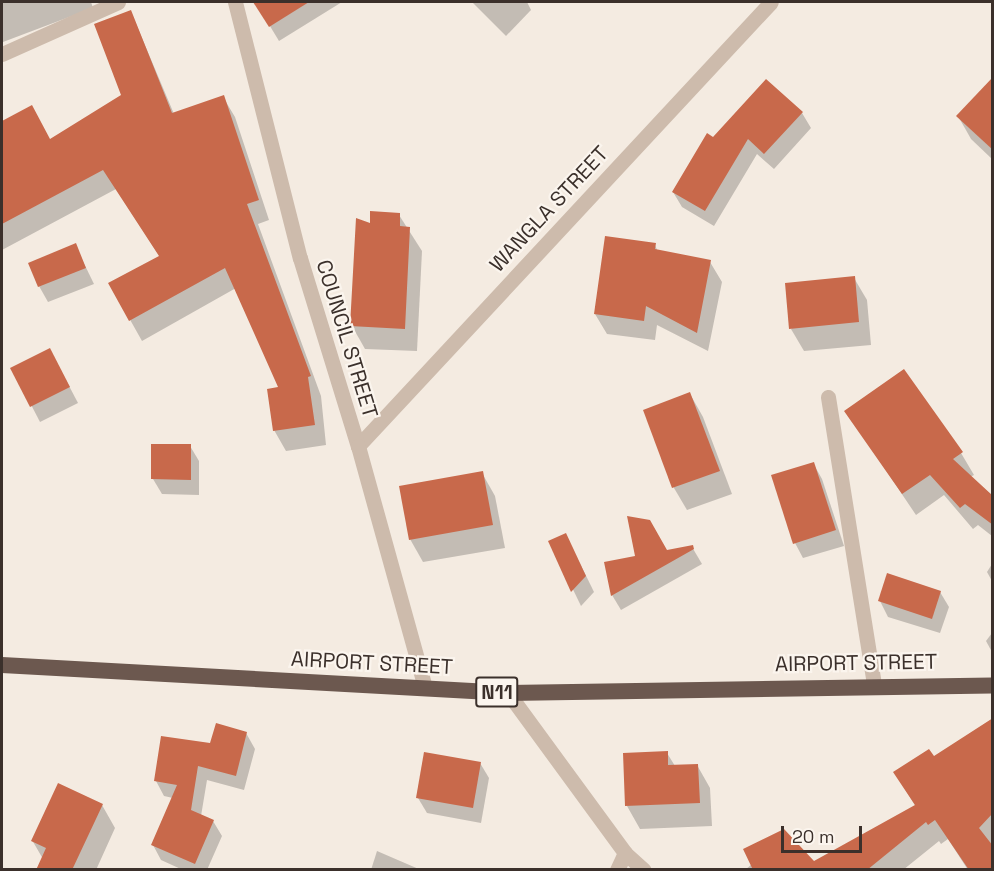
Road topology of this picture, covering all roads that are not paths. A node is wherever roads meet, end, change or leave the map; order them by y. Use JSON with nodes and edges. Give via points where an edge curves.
{"nodes":[{"id":1,"x":118,"y":2,"type":"edge"},
{"id":2,"x":235,"y":2,"type":"edge"},
{"id":3,"x":771,"y":2,"type":"edge"},
{"id":4,"x":2,"y":54,"type":"edge"},
{"id":5,"x":828,"y":397,"type":"dead end"},
{"id":6,"x":358,"y":446,"type":"junction"},
{"id":7,"x":2,"y":665,"type":"edge"},
{"id":8,"x":874,"y":684,"type":"junction"},
{"id":9,"x":993,"y":685,"type":"edge"},
{"id":10,"x":426,"y":688,"type":"junction"},
{"id":11,"x":507,"y":693,"type":"junction"},
{"id":12,"x":625,"y":853,"type":"junction"},
{"id":13,"x":617,"y":870,"type":"edge"},
{"id":14,"x":644,"y":870,"type":"edge"}],
"edges":[{"from":1,"to":4,"type":"street"},
{"from":2,"to":6,"type":"street","name":"COUNCIL STREET","via":[[300,258]]},
{"from":3,"to":6,"type":"street","name":"WANGLA STREET"},
{"from":5,"to":8,"type":"street"},
{"from":6,"to":10,"type":"street","name":"COUNCIL STREET"},
{"from":7,"to":10,"type":"highway","name":"AIRPORT STREET","number":"N11"},
{"from":8,"to":9,"type":"highway","name":"AIRPORT STREET","number":"N11"},
{"from":8,"to":11,"type":"highway","name":"AIRPORT STREET","number":"N11"},
{"from":10,"to":11,"type":"highway","name":"AIRPORT STREET","number":"N11"},
{"from":11,"to":12,"type":"street"},
{"from":12,"to":13,"type":"street"},
{"from":12,"to":14,"type":"street"}]}
